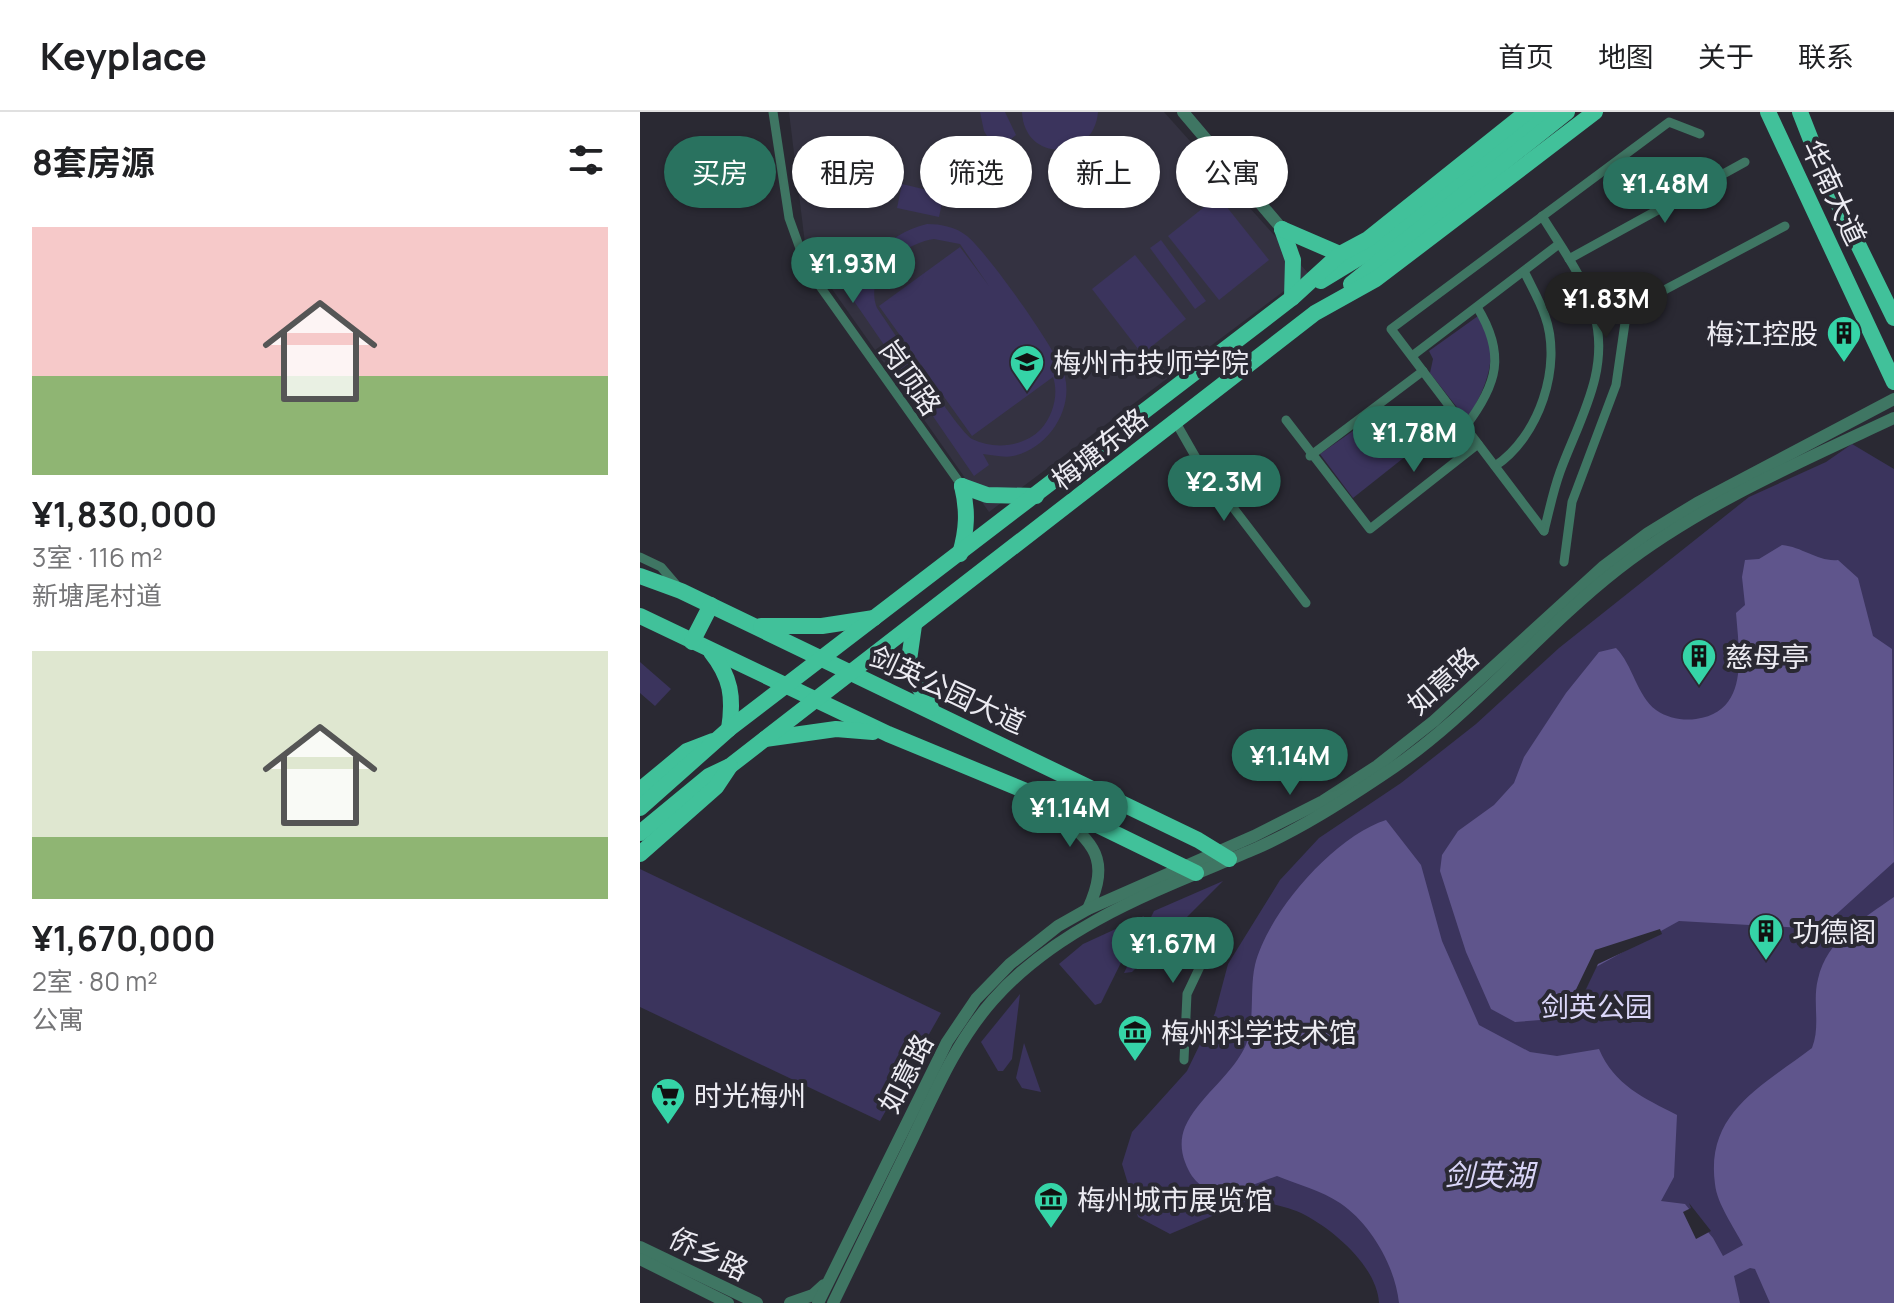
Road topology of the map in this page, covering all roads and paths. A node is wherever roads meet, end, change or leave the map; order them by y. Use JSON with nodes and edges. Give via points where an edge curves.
{"nodes":[{"id":1,"x":773,"y":112,"type":"edge"},
{"id":2,"x":1183,"y":112,"type":"edge"},
{"id":3,"x":1527,"y":112,"type":"edge"},
{"id":4,"x":1547,"y":112,"type":"edge"},
{"id":5,"x":1567,"y":112,"type":"edge"},
{"id":6,"x":1595,"y":112,"type":"edge"},
{"id":7,"x":1768,"y":112,"type":"edge"},
{"id":8,"x":1800,"y":112,"type":"edge"},
{"id":9,"x":1700,"y":134,"type":"dead end"},
{"id":10,"x":1528,"y":135,"type":"junction"},
{"id":11,"x":1745,"y":162,"type":"dead end"},
{"id":12,"x":1542,"y":216,"type":"junction"},
{"id":13,"x":1785,"y":226,"type":"dead end"},
{"id":14,"x":1282,"y":229,"type":"junction"},
{"id":15,"x":1559,"y":244,"type":"junction"},
{"id":16,"x":1340,"y":254,"type":"junction"},
{"id":17,"x":1569,"y":259,"type":"junction"},
{"id":18,"x":1524,"y":271,"type":"junction"},
{"id":19,"x":1292,"y":298,"type":"junction"},
{"id":20,"x":1477,"y":307,"type":"junction"},
{"id":21,"x":1315,"y":313,"type":"junction"},
{"id":22,"x":1894,"y":318,"type":"edge"},
{"id":23,"x":1412,"y":356,"type":"junction"},
{"id":24,"x":1423,"y":371,"type":"junction"},
{"id":25,"x":1894,"y":382,"type":"edge"},
{"id":26,"x":1894,"y":399,"type":"edge"},
{"id":27,"x":1894,"y":418,"type":"edge"},
{"id":28,"x":1286,"y":420,"type":"dead end"},
{"id":29,"x":1175,"y":421,"type":"junction"},
{"id":30,"x":1465,"y":427,"type":"junction"},
{"id":31,"x":1478,"y":444,"type":"junction"},
{"id":32,"x":1310,"y":456,"type":"junction"},
{"id":33,"x":1495,"y":466,"type":"junction"},
{"id":34,"x":962,"y":486,"type":"junction"},
{"id":35,"x":1036,"y":496,"type":"junction"},
{"id":36,"x":960,"y":554,"type":"junction"},
{"id":37,"x":640,"y":557,"type":"edge"},
{"id":38,"x":1564,"y":562,"type":"dead end"},
{"id":39,"x":640,"y":576,"type":"edge"},
{"id":40,"x":681,"y":591,"type":"junction"},
{"id":41,"x":1306,"y":603,"type":"dead end"},
{"id":42,"x":711,"y":605,"type":"junction"},
{"id":43,"x":640,"y":616,"type":"edge"},
{"id":44,"x":879,"y":617,"type":"junction"},
{"id":45,"x":914,"y":625,"type":"junction"},
{"id":46,"x":754,"y":626,"type":"junction"},
{"id":47,"x":692,"y":642,"type":"junction"},
{"id":48,"x":710,"y":650,"type":"junction"},
{"id":49,"x":823,"y":659,"type":"junction"},
{"id":50,"x":851,"y":672,"type":"junction"},
{"id":51,"x":786,"y":687,"type":"junction"},
{"id":52,"x":814,"y":700,"type":"junction"},
{"id":53,"x":931,"y":708,"type":"junction"},
{"id":54,"x":729,"y":729,"type":"junction"},
{"id":55,"x":888,"y":734,"type":"junction"},
{"id":56,"x":715,"y":740,"type":"junction"},
{"id":57,"x":760,"y":740,"type":"junction"},
{"id":58,"x":730,"y":766,"type":"junction"},
{"id":59,"x":640,"y":790,"type":"edge"},
{"id":60,"x":1038,"y":796,"type":"junction"},
{"id":61,"x":640,"y":808,"type":"edge"},
{"id":62,"x":640,"y":833,"type":"edge"},
{"id":63,"x":640,"y":854,"type":"edge"},
{"id":64,"x":1224,"y":855,"type":"junction"},
{"id":65,"x":1190,"y":870,"type":"junction"},
{"id":66,"x":1088,"y":909,"type":"junction"},
{"id":67,"x":1226,"y":948,"type":"dead end"},
{"id":68,"x":1184,"y":1060,"type":"dead end"},
{"id":69,"x":640,"y":1247,"type":"edge"},
{"id":70,"x":640,"y":1259,"type":"edge"},
{"id":71,"x":836,"y":1282,"type":"junction"},
{"id":72,"x":728,"y":1303,"type":"edge"},
{"id":73,"x":758,"y":1303,"type":"edge"},
{"id":74,"x":790,"y":1303,"type":"edge"},
{"id":75,"x":818,"y":1303,"type":"edge"},
{"id":76,"x":833,"y":1303,"type":"edge"},
{"id":77,"x":844,"y":1303,"type":"edge"}],
"edges":[{"from":1,"to":34,"type":"street","name":"岗顶路","via":[[789,218],[807,268]]},
{"from":2,"to":14,"type":"street"},
{"from":3,"to":16,"type":"main road","name":"梅塘东路","via":[[1368,239]]},
{"from":4,"to":10,"type":"main road"},
{"from":5,"to":10,"type":"main road"},
{"from":6,"to":21,"type":"main road","name":"梅塘东路","via":[[1376,279]]},
{"from":7,"to":25,"type":"main road","name":"华南大道"},
{"from":8,"to":22,"type":"main road","name":"华南大道","via":[[1827,181]]},
{"from":9,"to":12,"type":"street","via":[[1669,122]]},
{"from":10,"to":19,"type":"main road","via":[[1372,250]]},
{"from":10,"to":21,"type":"main road"},
{"from":11,"to":17,"type":"street"},
{"from":12,"to":15,"type":"street"},
{"from":12,"to":23,"type":"street","via":[[1391,329]]},
{"from":13,"to":38,"type":"street","via":[[1638,304],[1626,316],[1616,385],[1572,502]]},
{"from":14,"to":16,"type":"main road"},
{"from":14,"to":19,"type":"main road","via":[[1293,260]]},
{"from":15,"to":17,"type":"street"},
{"from":15,"to":18,"type":"street"},
{"from":16,"to":19,"type":"main road","name":"梅塘东路"},
{"from":17,"to":33,"type":"street","via":[[1595,314],[1599,359],[1544,531]]},
{"from":18,"to":20,"type":"street"},
{"from":18,"to":33,"type":"street","via":[[1546,317],[1548,370],[1530,429]]},
{"from":19,"to":35,"type":"main road","name":"梅塘东路"},
{"from":20,"to":23,"type":"street"},
{"from":20,"to":30,"type":"street","via":[[1493,339],[1495,369],[1485,398]]},
{"from":21,"to":29,"type":"main road","name":"梅塘东路"},
{"from":23,"to":24,"type":"street"},
{"from":24,"to":30,"type":"street"},
{"from":24,"to":32,"type":"street"},
{"from":26,"to":64,"type":"street","name":"如意路","via":[[1648,533],[1377,766]]},
{"from":27,"to":64,"type":"street","name":"如意路","via":[[1732,496],[1660,539],[1616,570],[1385,773],[1261,847]]},
{"from":28,"to":32,"type":"street"},
{"from":29,"to":41,"type":"street","via":[[1199,463]]},
{"from":29,"to":45,"type":"main road","name":"梅塘东路"},
{"from":30,"to":31,"type":"street"},
{"from":31,"to":32,"type":"street","via":[[1370,529]]},
{"from":31,"to":33,"type":"street"},
{"from":34,"to":35,"type":"main road","via":[[987,495]]},
{"from":34,"to":36,"type":"main road","via":[[967,529]]},
{"from":35,"to":36,"type":"main road","name":"梅塘东路"},
{"from":36,"to":44,"type":"main road","name":"梅塘东路"},
{"from":37,"to":40,"type":"street","via":[[661,567]]},
{"from":39,"to":40,"type":"main road","name":"剑英公园大道"},
{"from":40,"to":42,"type":"main road","name":"剑英公园大道"},
{"from":42,"to":46,"type":"main road","name":"剑英公园大道"},
{"from":42,"to":47,"type":"main road"},
{"from":43,"to":47,"type":"main road"},
{"from":44,"to":46,"type":"main road","via":[[822,626]]},
{"from":44,"to":49,"type":"main road","name":"梅塘东路"},
{"from":45,"to":50,"type":"main road","name":"梅塘东路"},
{"from":45,"to":53,"type":"main road","via":[[908,667]]},
{"from":46,"to":49,"type":"main road","name":"剑英公园大道"},
{"from":47,"to":48,"type":"main road"},
{"from":48,"to":51,"type":"main road"},
{"from":48,"to":54,"type":"main road","via":[[733,693]]},
{"from":49,"to":50,"type":"main road","name":"剑英公园大道"},
{"from":49,"to":51,"type":"main road","name":"梅塘东路"},
{"from":50,"to":52,"type":"main road","name":"梅塘东路"},
{"from":50,"to":53,"type":"main road","name":"剑英公园大道"},
{"from":51,"to":52,"type":"main road"},
{"from":51,"to":54,"type":"main road","name":"梅塘东路"},
{"from":52,"to":55,"type":"main road"},
{"from":52,"to":57,"type":"main road","name":"梅塘东路"},
{"from":53,"to":64,"type":"main road","name":"剑英公园大道"},
{"from":54,"to":56,"type":"main road","name":"梅塘东路"},
{"from":55,"to":57,"type":"main road","via":[[836,729]]},
{"from":55,"to":60,"type":"main road"},
{"from":56,"to":59,"type":"main road","via":[[687,751]]},
{"from":56,"to":61,"type":"main road","name":"梅塘东路"},
{"from":57,"to":58,"type":"main road","name":"梅塘东路"},
{"from":58,"to":62,"type":"main road","name":"梅塘东路","via":[[709,776]]},
{"from":58,"to":63,"type":"main road","via":[[716,787]]},
{"from":60,"to":65,"type":"main road"},
{"from":60,"to":66,"type":"street","via":[[1085,838],[1096,855],[1101,872]]},
{"from":64,"to":65,"type":"street","name":"如意路"},
{"from":65,"to":66,"type":"street","name":"如意路"},
{"from":65,"to":71,"type":"street","name":"如意路","via":[[1061,940],[994,1000],[952,1057]]},
{"from":66,"to":71,"type":"street","name":"如意路","via":[[1010,964],[976,999],[947,1042]]},
{"from":67,"to":68,"type":"street","via":[[1205,956],[1187,994]]},
{"from":69,"to":73,"type":"street","name":"侨乡路"},
{"from":70,"to":72,"type":"street","name":"侨乡路"},
{"from":71,"to":74,"type":"street"},
{"from":71,"to":75,"type":"street","name":"如意路"},
{"from":71,"to":76,"type":"street","name":"如意路"},
{"from":71,"to":77,"type":"street"}]}
